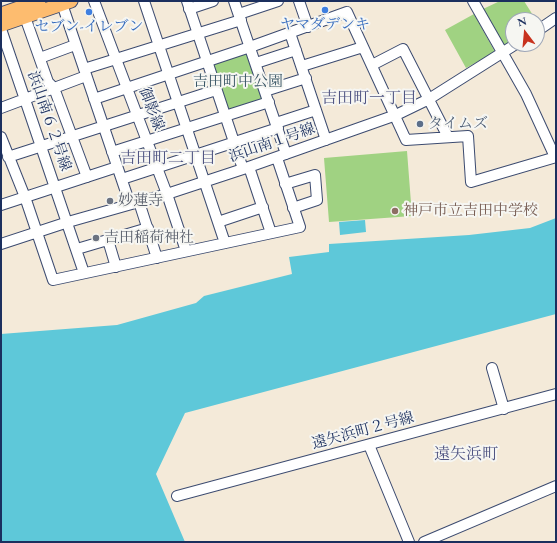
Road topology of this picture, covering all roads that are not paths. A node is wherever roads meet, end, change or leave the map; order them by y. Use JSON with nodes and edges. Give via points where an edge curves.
{"nodes":[{"id":1,"x":39,"y":1,"type":"edge"},
{"id":2,"x":94,"y":1,"type":"edge"},
{"id":3,"x":144,"y":1,"type":"edge"},
{"id":4,"x":213,"y":1,"type":"edge"},
{"id":5,"x":234,"y":1,"type":"edge"},
{"id":6,"x":278,"y":1,"type":"edge"},
{"id":7,"x":299,"y":1,"type":"edge"},
{"id":8,"x":474,"y":1,"type":"edge"},
{"id":9,"x":66,"y":3,"type":"edge"},
{"id":10,"x":188,"y":5,"type":"edge"},
{"id":11,"x":1,"y":14,"type":"edge"},
{"id":12,"x":25,"y":17,"type":"junction"},
{"id":13,"x":240,"y":17,"type":"junction"},
{"id":14,"x":556,"y":18,"type":"edge"},
{"id":15,"x":1,"y":25,"type":"edge"},
{"id":16,"x":545,"y":26,"type":"edge"},
{"id":17,"x":308,"y":27,"type":"junction"},
{"id":18,"x":1,"y":29,"type":"edge"},
{"id":19,"x":290,"y":33,"type":"junction"},
{"id":20,"x":197,"y":34,"type":"junction"},
{"id":21,"x":75,"y":45,"type":"junction"},
{"id":22,"x":159,"y":46,"type":"junction"},
{"id":23,"x":250,"y":47,"type":"junction"},
{"id":24,"x":363,"y":47,"type":"junction"},
{"id":25,"x":296,"y":50,"type":"junction"},
{"id":26,"x":505,"y":51,"type":"edge"},
{"id":27,"x":502,"y":53,"type":"junction"},
{"id":28,"x":40,"y":58,"type":"junction"},
{"id":29,"x":116,"y":60,"type":"junction"},
{"id":30,"x":206,"y":61,"type":"junction"},
{"id":31,"x":256,"y":63,"type":"junction"},
{"id":32,"x":372,"y":65,"type":"junction"},
{"id":33,"x":302,"y":66,"type":"junction"},
{"id":34,"x":85,"y":72,"type":"junction"},
{"id":35,"x":168,"y":74,"type":"junction"},
{"id":36,"x":306,"y":78,"type":"junction"},
{"id":37,"x":54,"y":88,"type":"junction"},
{"id":38,"x":126,"y":88,"type":"junction"},
{"id":39,"x":216,"y":90,"type":"junction"},
{"id":40,"x":265,"y":91,"type":"junction"},
{"id":41,"x":25,"y":98,"type":"junction"},
{"id":42,"x":94,"y":99,"type":"junction"},
{"id":43,"x":429,"y":99,"type":"junction"},
{"id":44,"x":269,"y":102,"type":"junction"},
{"id":45,"x":178,"y":103,"type":"junction"},
{"id":46,"x":1,"y":108,"type":"edge"},
{"id":47,"x":316,"y":110,"type":"junction"},
{"id":48,"x":396,"y":115,"type":"junction"},
{"id":49,"x":138,"y":116,"type":"junction"},
{"id":50,"x":225,"y":116,"type":"junction"},
{"id":51,"x":277,"y":126,"type":"junction"},
{"id":52,"x":104,"y":127,"type":"junction"},
{"id":53,"x":187,"y":128,"type":"junction"},
{"id":54,"x":73,"y":136,"type":"junction"},
{"id":55,"x":1,"y":137,"type":"edge"},
{"id":56,"x":448,"y":137,"type":"junction"},
{"id":57,"x":326,"y":140,"type":"junction"},
{"id":58,"x":147,"y":141,"type":"junction"},
{"id":59,"x":234,"y":142,"type":"junction"},
{"id":60,"x":42,"y":146,"type":"junction"},
{"id":61,"x":112,"y":152,"type":"junction"},
{"id":62,"x":195,"y":154,"type":"junction"},
{"id":63,"x":282,"y":156,"type":"junction"},
{"id":64,"x":555,"y":157,"type":"edge"},
{"id":65,"x":10,"y":160,"type":"junction"},
{"id":66,"x":1,"y":167,"type":"edge"},
{"id":67,"x":118,"y":167,"type":"junction"},
{"id":68,"x":157,"y":168,"type":"junction"},
{"id":69,"x":246,"y":168,"type":"junction"},
{"id":70,"x":87,"y":177,"type":"junction"},
{"id":71,"x":122,"y":179,"type":"junction"},
{"id":72,"x":205,"y":182,"type":"junction"},
{"id":73,"x":286,"y":184,"type":"junction"},
{"id":74,"x":56,"y":187,"type":"junction"},
{"id":75,"x":167,"y":194,"type":"junction"},
{"id":76,"x":24,"y":197,"type":"junction"},
{"id":77,"x":135,"y":203,"type":"junction"},
{"id":78,"x":1,"y":204,"type":"edge"},
{"id":79,"x":263,"y":207,"type":"junction"},
{"id":80,"x":293,"y":208,"type":"junction"},
{"id":81,"x":68,"y":222,"type":"junction"},
{"id":82,"x":218,"y":222,"type":"junction"},
{"id":83,"x":148,"y":228,"type":"junction"},
{"id":84,"x":37,"y":233,"type":"junction"},
{"id":85,"x":272,"y":233,"type":"junction"},
{"id":86,"x":108,"y":240,"type":"junction"},
{"id":87,"x":225,"y":243,"type":"junction"},
{"id":88,"x":1,"y":244,"type":"edge"},
{"id":89,"x":77,"y":249,"type":"junction"},
{"id":90,"x":186,"y":251,"type":"junction"},
{"id":91,"x":157,"y":258,"type":"junction"},
{"id":92,"x":116,"y":267,"type":"junction"},
{"id":93,"x":84,"y":273,"type":"junction"},
{"id":94,"x":492,"y":368,"type":"dead end"},
{"id":95,"x":556,"y":394,"type":"edge"},
{"id":96,"x":504,"y":409,"type":"junction"},
{"id":97,"x":369,"y":445,"type":"junction"},
{"id":98,"x":556,"y":486,"type":"edge"},
{"id":99,"x":177,"y":496,"type":"dead end"},
{"id":100,"x":409,"y":542,"type":"edge"},
{"id":101,"x":424,"y":542,"type":"edge"}],
"edges":[{"from":1,"to":11,"type":"main road"},
{"from":2,"to":29,"type":"street","name":"御影線"},
{"from":3,"to":22,"type":"street"},
{"from":4,"to":10,"type":"street"},
{"from":5,"to":13,"type":"street"},
{"from":6,"to":13,"type":"street"},
{"from":7,"to":17,"type":"street"},
{"from":8,"to":27,"type":"street"},
{"from":9,"to":12,"type":"main road"},
{"from":9,"to":21,"type":"street"},
{"from":10,"to":20,"type":"street"},
{"from":12,"to":15,"type":"main road"},
{"from":12,"to":28,"type":"street"},
{"from":13,"to":20,"type":"street"},
{"from":13,"to":23,"type":"street"},
{"from":14,"to":16,"type":"street"},
{"from":17,"to":19,"type":"street"},
{"from":17,"to":24,"type":"street","via":[[347,12]]},
{"from":18,"to":41,"type":"street","name":"浜山南６２号線"},
{"from":19,"to":23,"type":"street"},
{"from":19,"to":25,"type":"street"},
{"from":20,"to":22,"type":"street"},
{"from":20,"to":30,"type":"street"},
{"from":21,"to":28,"type":"street"},
{"from":21,"to":34,"type":"street"},
{"from":22,"to":29,"type":"street"},
{"from":22,"to":35,"type":"street"},
{"from":23,"to":30,"type":"street"},
{"from":23,"to":31,"type":"street"},
{"from":24,"to":32,"type":"street"},
{"from":24,"to":33,"type":"street"},
{"from":25,"to":31,"type":"street"},
{"from":25,"to":33,"type":"street"},
{"from":26,"to":27,"type":"street","name":"浜山南１号線"},
{"from":27,"to":43,"type":"street","name":"浜山南１号線"},
{"from":27,"to":64,"type":"street","via":[[526,94]]},
{"from":28,"to":37,"type":"street","via":[[48,82]]},
{"from":29,"to":34,"type":"street"},
{"from":29,"to":38,"type":"street","name":"御影線"},
{"from":30,"to":35,"type":"street"},
{"from":30,"to":39,"type":"street"},
{"from":31,"to":40,"type":"street"},
{"from":32,"to":43,"type":"street","via":[[403,49]]},
{"from":32,"to":48,"type":"street"},
{"from":33,"to":36,"type":"street"},
{"from":34,"to":37,"type":"street"},
{"from":34,"to":42,"type":"street"},
{"from":35,"to":38,"type":"street"},
{"from":35,"to":45,"type":"street"},
{"from":36,"to":40,"type":"street"},
{"from":36,"to":47,"type":"street"},
{"from":37,"to":41,"type":"street"},
{"from":37,"to":54,"type":"street"},
{"from":38,"to":42,"type":"street"},
{"from":38,"to":49,"type":"street","name":"御影線"},
{"from":39,"to":45,"type":"street"},
{"from":39,"to":50,"type":"street"},
{"from":40,"to":44,"type":"street"},
{"from":41,"to":46,"type":"street"},
{"from":41,"to":60,"type":"street","name":"浜山南６２号線"},
{"from":42,"to":52,"type":"street"},
{"from":43,"to":48,"type":"street","name":"浜山南１号線"},
{"from":43,"to":56,"type":"street"},
{"from":44,"to":50,"type":"street"},
{"from":44,"to":51,"type":"street"},
{"from":45,"to":49,"type":"street"},
{"from":45,"to":53,"type":"street"},
{"from":47,"to":51,"type":"street"},
{"from":47,"to":57,"type":"street"},
{"from":48,"to":56,"type":"street","via":[[406,140]]},
{"from":48,"to":57,"type":"street","name":"浜山南１号線"},
{"from":49,"to":52,"type":"street"},
{"from":49,"to":58,"type":"street","name":"御影線"},
{"from":50,"to":53,"type":"street"},
{"from":50,"to":59,"type":"street"},
{"from":51,"to":59,"type":"street"},
{"from":51,"to":63,"type":"street"},
{"from":52,"to":54,"type":"street"},
{"from":52,"to":61,"type":"street"},
{"from":53,"to":58,"type":"street"},
{"from":53,"to":62,"type":"street"},
{"from":54,"to":60,"type":"street"},
{"from":54,"to":70,"type":"street"},
{"from":55,"to":65,"type":"street"},
{"from":56,"to":64,"type":"street","via":[[468,136],[471,182]]},
{"from":57,"to":63,"type":"street","name":"浜山南１号線"},
{"from":58,"to":61,"type":"street"},
{"from":58,"to":68,"type":"street","name":"御影線"},
{"from":59,"to":62,"type":"street"},
{"from":59,"to":69,"type":"street"},
{"from":60,"to":65,"type":"street"},
{"from":60,"to":74,"type":"street","name":"浜山南６２号線"},
{"from":61,"to":67,"type":"street"},
{"from":62,"to":68,"type":"street"},
{"from":62,"to":72,"type":"street"},
{"from":63,"to":69,"type":"street","name":"浜山南１号線"},
{"from":63,"to":73,"type":"street"},
{"from":65,"to":66,"type":"street"},
{"from":65,"to":76,"type":"street"},
{"from":67,"to":70,"type":"street"},
{"from":67,"to":71,"type":"street"},
{"from":68,"to":71,"type":"street"},
{"from":68,"to":75,"type":"street","name":"御影線"},
{"from":69,"to":72,"type":"street","name":"浜山南１号線"},
{"from":69,"to":79,"type":"street"},
{"from":70,"to":74,"type":"street"},
{"from":71,"to":77,"type":"street"},
{"from":72,"to":75,"type":"street","name":"浜山南１号線"},
{"from":72,"to":82,"type":"street"},
{"from":73,"to":80,"type":"street"},
{"from":73,"to":80,"type":"street","via":[[314,175],[317,200]]},
{"from":74,"to":76,"type":"street"},
{"from":74,"to":81,"type":"street","name":"浜山南６２号線"},
{"from":75,"to":77,"type":"street","name":"浜山南１号線"},
{"from":75,"to":90,"type":"street","name":"御影線"},
{"from":76,"to":78,"type":"street"},
{"from":76,"to":84,"type":"street"},
{"from":77,"to":81,"type":"street","name":"浜山南１号線"},
{"from":77,"to":83,"type":"street"},
{"from":79,"to":82,"type":"street"},
{"from":79,"to":85,"type":"street"},
{"from":80,"to":85,"type":"street","via":[[300,227]]},
{"from":81,"to":84,"type":"street","name":"浜山南１号線"},
{"from":81,"to":89,"type":"street","name":"浜山南６２号線"},
{"from":82,"to":87,"type":"street"},
{"from":83,"to":86,"type":"street"},
{"from":83,"to":91,"type":"street"},
{"from":84,"to":88,"type":"street","name":"浜山南１号線"},
{"from":84,"to":93,"type":"street","via":[[53,280]]},
{"from":85,"to":87,"type":"street"},
{"from":86,"to":89,"type":"street"},
{"from":86,"to":92,"type":"street"},
{"from":87,"to":90,"type":"street"},
{"from":89,"to":93,"type":"street","name":"浜山南６２号線"},
{"from":90,"to":91,"type":"street"},
{"from":91,"to":92,"type":"street"},
{"from":92,"to":93,"type":"street"},
{"from":94,"to":96,"type":"street"},
{"from":95,"to":96,"type":"street","name":"遠矢浜町２号線"},
{"from":96,"to":97,"type":"street","name":"遠矢浜町２号線"},
{"from":97,"to":99,"type":"street","name":"遠矢浜町２号線"},
{"from":97,"to":100,"type":"street"},
{"from":98,"to":101,"type":"street"}]}
